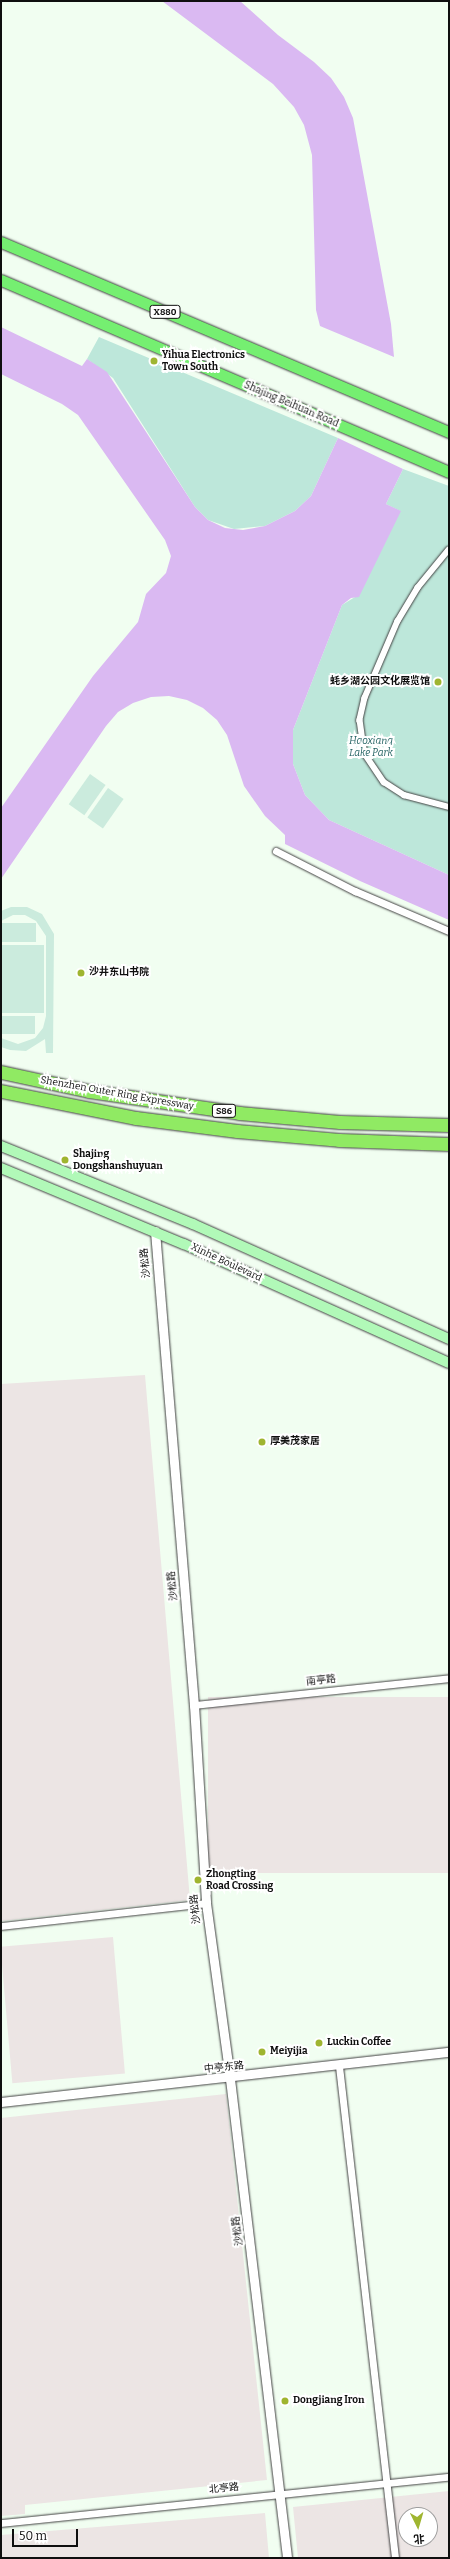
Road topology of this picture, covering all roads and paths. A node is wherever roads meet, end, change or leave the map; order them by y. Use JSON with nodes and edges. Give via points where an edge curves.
{"nodes":[{"id":1,"x":1,"y":242,"type":"edge"},
{"id":2,"x":1,"y":280,"type":"edge"},
{"id":3,"x":449,"y":432,"type":"edge"},
{"id":4,"x":449,"y":472,"type":"edge"},
{"id":5,"x":449,"y":550,"type":"edge"},
{"id":6,"x":449,"y":807,"type":"edge"},
{"id":7,"x":276,"y":851,"type":"dead end"},
{"id":8,"x":449,"y":931,"type":"edge"},
{"id":9,"x":1,"y":1072,"type":"edge"},
{"id":10,"x":1,"y":1091,"type":"edge"},
{"id":11,"x":449,"y":1125,"type":"edge"},
{"id":12,"x":449,"y":1144,"type":"edge"},
{"id":13,"x":1,"y":1146,"type":"edge"},
{"id":14,"x":1,"y":1168,"type":"edge"},
{"id":15,"x":154,"y":1231,"type":"junction"},
{"id":16,"x":449,"y":1339,"type":"edge"},
{"id":17,"x":449,"y":1363,"type":"edge"},
{"id":18,"x":449,"y":1678,"type":"edge"},
{"id":19,"x":194,"y":1705,"type":"junction"},
{"id":20,"x":206,"y":1903,"type":"junction"},
{"id":21,"x":1,"y":1926,"type":"edge"},
{"id":22,"x":449,"y":2052,"type":"edge"},
{"id":23,"x":340,"y":2066,"type":"junction"},
{"id":24,"x":230,"y":2079,"type":"junction"},
{"id":25,"x":1,"y":2102,"type":"edge"},
{"id":26,"x":449,"y":2477,"type":"edge"},
{"id":27,"x":388,"y":2483,"type":"junction"},
{"id":28,"x":281,"y":2494,"type":"junction"},
{"id":29,"x":1,"y":2523,"type":"edge"},
{"id":30,"x":287,"y":2558,"type":"edge"},
{"id":31,"x":395,"y":2558,"type":"edge"}],
"edges":[{"from":1,"to":3,"type":"main road","number":"X880"},
{"from":2,"to":4,"type":"main road","name":"Shajing Beihuan Road"},
{"from":5,"to":6,"type":"street","via":[[418,588],[398,621],[365,698],[360,732],[365,754],[384,782],[404,795]]},
{"from":7,"to":8,"type":"street","via":[[355,891]]},
{"from":9,"to":11,"type":"highway","name":"Shenzhen Outer Ring Expressway","number":"S86","via":[[110,1094],[239,1113],[340,1122]]},
{"from":10,"to":12,"type":"highway","name":"Shenzhen Outer Ring Expressway","number":"S86","via":[[129,1116],[237,1131],[339,1140]]},
{"from":13,"to":16,"type":"main road","via":[[193,1224]]},
{"from":14,"to":15,"type":"main road","name":"Xinhe Boulevard"},
{"from":15,"to":17,"type":"main road","name":"Xinhe Boulevard"},
{"from":15,"to":19,"type":"street","name":"沙松路"},
{"from":18,"to":19,"type":"street","name":"南亭路"},
{"from":19,"to":20,"type":"street","name":"沙松路"},
{"from":20,"to":21,"type":"street"},
{"from":20,"to":24,"type":"street","name":"沙松路"},
{"from":22,"to":23,"type":"street","name":"中亭东路"},
{"from":23,"to":24,"type":"street","name":"中亭东路"},
{"from":23,"to":27,"type":"street"},
{"from":24,"to":25,"type":"street","name":"中亭东路"},
{"from":24,"to":28,"type":"street","name":"沙松路"},
{"from":26,"to":27,"type":"street","name":"北亭路"},
{"from":27,"to":28,"type":"street","name":"北亭路"},
{"from":27,"to":31,"type":"street"},
{"from":28,"to":29,"type":"street","name":"北亭路"},
{"from":28,"to":30,"type":"street","name":"沙松路"}]}
